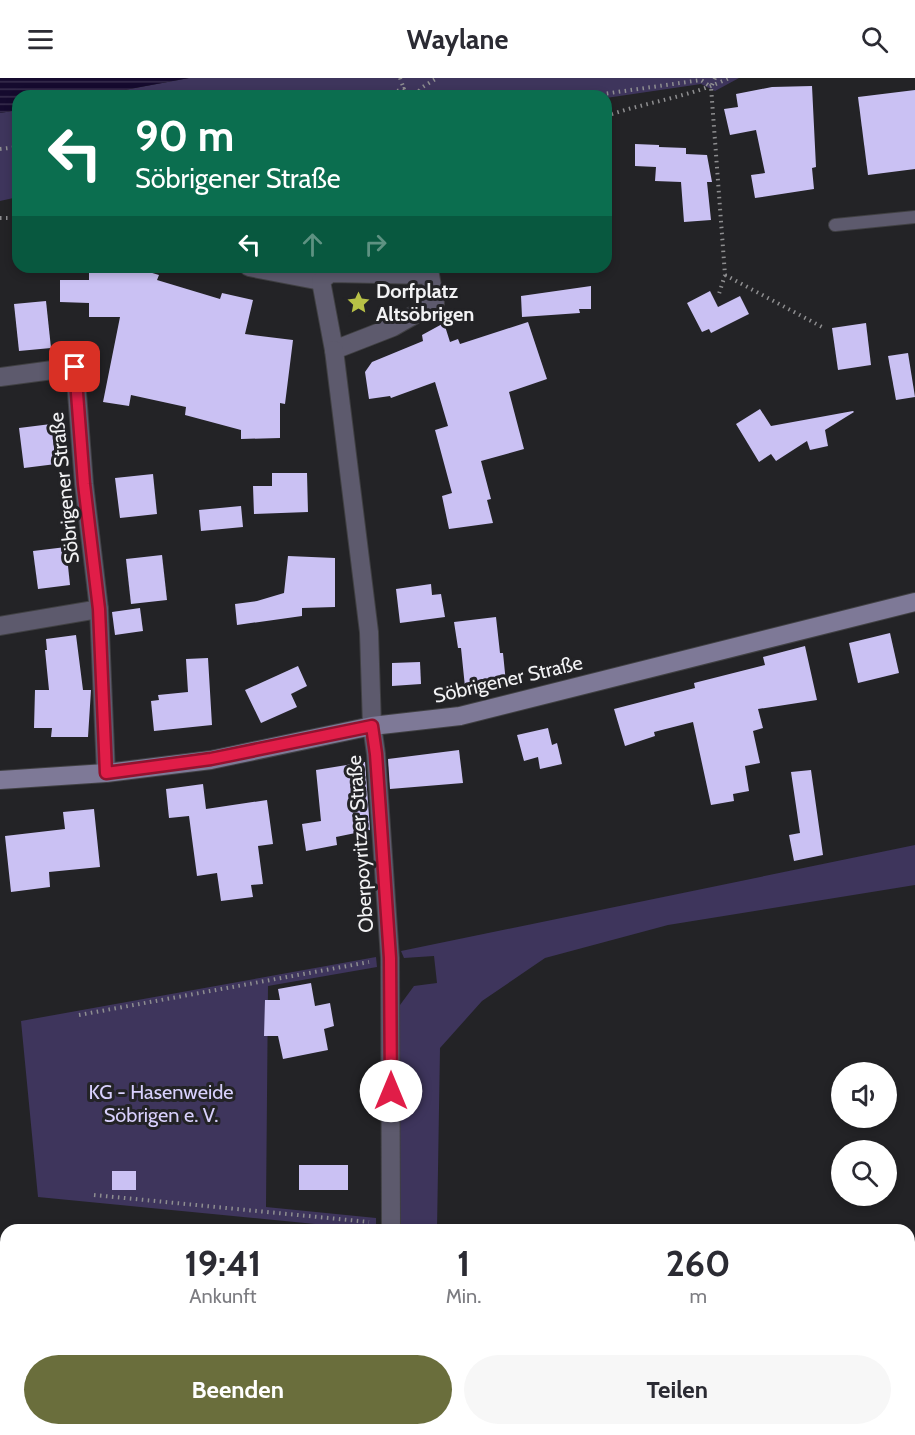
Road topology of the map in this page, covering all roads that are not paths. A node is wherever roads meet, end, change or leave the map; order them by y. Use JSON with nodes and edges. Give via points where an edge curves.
{"nodes":[{"id":1,"x":915,"y":217,"type":"edge"},
{"id":2,"x":835,"y":225,"type":"dead end"},
{"id":3,"x":278,"y":273,"type":"edge"},
{"id":4,"x":321,"y":282,"type":"junction"},
{"id":5,"x":334,"y":350,"type":"junction"},
{"id":6,"x":0,"y":377,"type":"edge"},
{"id":7,"x":915,"y":602,"type":"edge"},
{"id":8,"x":99,"y":609,"type":"junction"},
{"id":9,"x":0,"y":626,"type":"edge"},
{"id":10,"x":372,"y":726,"type":"junction"},
{"id":11,"x":106,"y":773,"type":"junction"},
{"id":12,"x":0,"y":780,"type":"edge"},
{"id":13,"x":391,"y":1224,"type":"edge"}],
"edges":[{"from":1,"to":2,"type":"lane"},
{"from":3,"to":4,"type":"street"},
{"from":4,"to":5,"type":"street","name":"Oberpoyritzer Straße"},
{"from":4,"to":5,"type":"street","via":[[330,273],[430,274],[435,303],[393,327]]},
{"from":5,"to":10,"type":"street","name":"Oberpoyritzer Straße","via":[[369,632]]},
{"from":6,"to":8,"type":"street","name":"Söbrigener Straße","via":[[75,367]]},
{"from":7,"to":10,"type":"street","name":"Söbrigener Straße","via":[[460,716]]},
{"from":8,"to":9,"type":"street"},
{"from":8,"to":11,"type":"street","name":"Söbrigener Straße"},
{"from":10,"to":11,"type":"street","name":"Söbrigener Straße","via":[[211,759]]},
{"from":10,"to":13,"type":"street","name":"Oberpoyritzer Straße","via":[[390,958]]},
{"from":11,"to":12,"type":"street","name":"Söbrigener Straße"}]}
